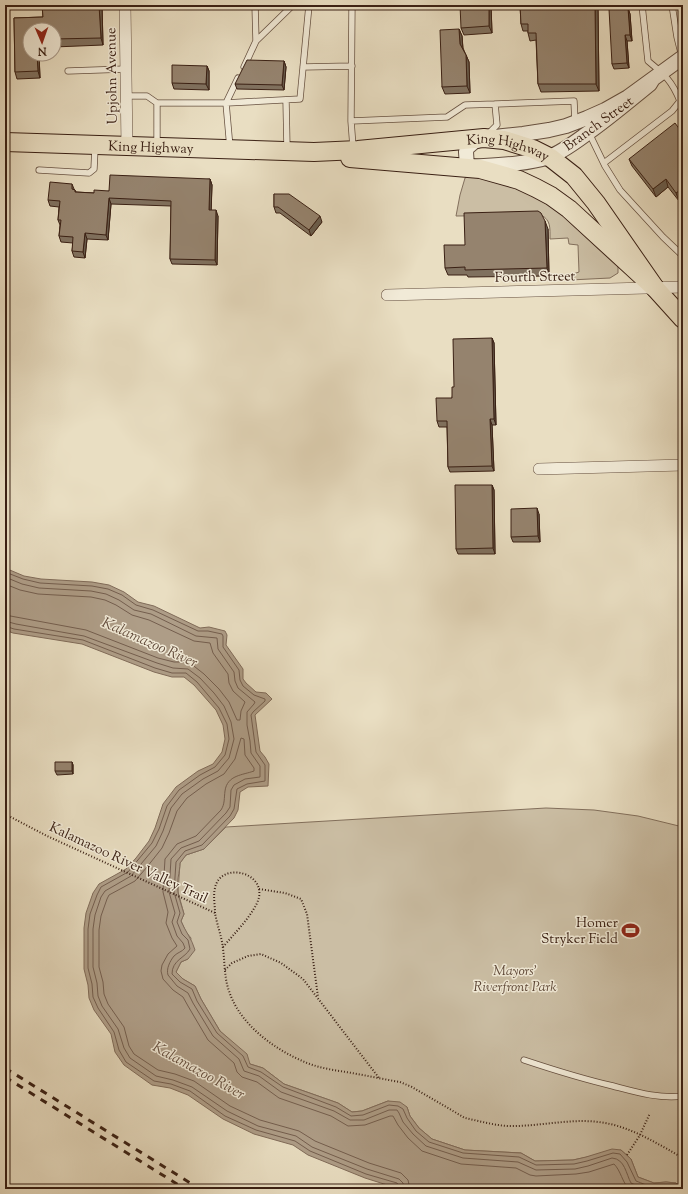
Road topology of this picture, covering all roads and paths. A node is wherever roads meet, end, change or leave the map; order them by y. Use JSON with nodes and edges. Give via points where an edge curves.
{"nodes":[{"id":1,"x":125,"y":5,"type":"edge"},
{"id":2,"x":255,"y":5,"type":"edge"},
{"id":3,"x":293,"y":5,"type":"edge"},
{"id":4,"x":309,"y":5,"type":"edge"},
{"id":5,"x":352,"y":5,"type":"edge"},
{"id":6,"x":642,"y":5,"type":"edge"},
{"id":7,"x":672,"y":5,"type":"edge"},
{"id":8,"x":256,"y":41,"type":"junction"},
{"id":9,"x":683,"y":57,"type":"edge"},
{"id":10,"x":303,"y":66,"type":"junction"},
{"id":11,"x":352,"y":66,"type":"junction"},
{"id":12,"x":126,"y":69,"type":"junction"},
{"id":13,"x":68,"y":71,"type":"dead end"},
{"id":14,"x":657,"y":76,"type":"junction"},
{"id":15,"x":126,"y":96,"type":"junction"},
{"id":16,"x":286,"y":100,"type":"junction"},
{"id":17,"x":226,"y":102,"type":"junction"},
{"id":18,"x":157,"y":103,"type":"junction"},
{"id":19,"x":495,"y":104,"type":"junction"},
{"id":20,"x":351,"y":122,"type":"junction"},
{"id":21,"x":575,"y":122,"type":"junction"},
{"id":22,"x":589,"y":132,"type":"junction"},
{"id":23,"x":484,"y":138,"type":"junction"},
{"id":24,"x":5,"y":142,"type":"edge"},
{"id":25,"x":95,"y":146,"type":"junction"},
{"id":26,"x":127,"y":147,"type":"junction"},
{"id":27,"x":157,"y":148,"type":"junction"},
{"id":28,"x":230,"y":150,"type":"junction"},
{"id":29,"x":354,"y":150,"type":"junction"},
{"id":30,"x":293,"y":152,"type":"junction"},
{"id":31,"x":548,"y":157,"type":"junction"},
{"id":32,"x":604,"y":163,"type":"junction"},
{"id":33,"x":466,"y":167,"type":"junction"},
{"id":34,"x":39,"y":170,"type":"dead end"},
{"id":35,"x":683,"y":256,"type":"edge"},
{"id":36,"x":683,"y":287,"type":"edge"},
{"id":37,"x":655,"y":288,"type":"junction"},
{"id":38,"x":387,"y":295,"type":"dead end"},
{"id":39,"x":683,"y":318,"type":"edge"},
{"id":40,"x":683,"y":465,"type":"edge"},
{"id":41,"x":539,"y":469,"type":"dead end"},
{"id":42,"x":5,"y":814,"type":"edge"},
{"id":43,"x":258,"y":889,"type":"junction"},
{"id":44,"x":215,"y":913,"type":"junction"},
{"id":45,"x":223,"y":947,"type":"junction"},
{"id":46,"x":225,"y":970,"type":"junction"},
{"id":47,"x":318,"y":998,"type":"junction"},
{"id":48,"x":524,"y":1060,"type":"dead end"},
{"id":49,"x":379,"y":1078,"type":"junction"},
{"id":50,"x":683,"y":1096,"type":"edge"},
{"id":51,"x":650,"y":1112,"type":"dead end"},
{"id":52,"x":640,"y":1134,"type":"junction"},
{"id":53,"x":626,"y":1155,"type":"dead end"},
{"id":54,"x":683,"y":1158,"type":"edge"}],
"edges":[{"from":1,"to":12,"type":"street","name":"Upjohn Avenue"},
{"from":2,"to":8,"type":"lane"},
{"from":3,"to":8,"type":"lane"},
{"from":4,"to":10,"type":"lane"},
{"from":5,"to":11,"type":"lane"},
{"from":6,"to":14,"type":"lane","via":[[648,61]]},
{"from":7,"to":9,"type":"lane","via":[[676,37]]},
{"from":8,"to":17,"type":"lane"},
{"from":9,"to":14,"type":"street","name":"Branch Street"},
{"from":10,"to":11,"type":"lane"},
{"from":10,"to":16,"type":"lane","via":[[300,99]]},
{"from":11,"to":20,"type":"lane"},
{"from":12,"to":13,"type":"lane"},
{"from":12,"to":15,"type":"street","name":"Upjohn Avenue"},
{"from":14,"to":21,"type":"street","name":"Branch Street","via":[[605,110]]},
{"from":14,"to":22,"type":"street","name":"Branch Street"},
{"from":14,"to":32,"type":"lane","via":[[674,87],[680,101],[672,111]]},
{"from":15,"to":18,"type":"lane","via":[[148,96]]},
{"from":15,"to":26,"type":"street","name":"Upjohn Avenue"},
{"from":16,"to":17,"type":"lane"},
{"from":16,"to":30,"type":"lane"},
{"from":17,"to":18,"type":"lane"},
{"from":17,"to":28,"type":"lane"},
{"from":18,"to":27,"type":"lane"},
{"from":19,"to":20,"type":"lane","via":[[465,105],[446,117]]},
{"from":19,"to":21,"type":"lane","via":[[574,101]]},
{"from":19,"to":23,"type":"lane","via":[[496,125]]},
{"from":20,"to":29,"type":"lane"},
{"from":21,"to":23,"type":"street","name":"Branch Street","via":[[549,130]]},
{"from":22,"to":31,"type":"street","name":"Branch Street"},
{"from":22,"to":32,"type":"lane"},
{"from":23,"to":29,"type":"main road","name":"King Highway"},
{"from":23,"to":31,"type":"main road","name":"King Highway","via":[[518,143]]},
{"from":23,"to":33,"type":"street","via":[[467,148]]},
{"from":24,"to":25,"type":"main road","name":"King Highway"},
{"from":25,"to":26,"type":"main road","name":"King Highway"},
{"from":25,"to":34,"type":"lane","via":[[94,169],[90,173]]},
{"from":26,"to":27,"type":"main road","name":"King Highway"},
{"from":27,"to":28,"type":"main road","name":"King Highway"},
{"from":28,"to":30,"type":"main road","name":"King Highway"},
{"from":29,"to":30,"type":"main road","name":"King Highway"},
{"from":30,"to":33,"type":"main road","name":"King Highway"},
{"from":31,"to":33,"type":"street","name":"Branch Street"},
{"from":31,"to":37,"type":"main road","name":"King Highway","via":[[562,165],[586,190]]},
{"from":32,"to":35,"type":"lane","via":[[620,190]]},
{"from":33,"to":37,"type":"main road","name":"King Highway","via":[[491,171],[519,180],[551,196],[569,208]]},
{"from":36,"to":37,"type":"street","name":"Fourth Street"},
{"from":37,"to":38,"type":"street","name":"Fourth Street"},
{"from":37,"to":39,"type":"main road","name":"King Highway"},
{"from":40,"to":41,"type":"street"},
{"from":42,"to":44,"type":"path","name":"Kalamazoo River Valley Trail"},
{"from":43,"to":44,"type":"path","via":[[256,882],[244,873],[236,872],[222,876],[215,889]]},
{"from":43,"to":45,"type":"path","via":[[259,898],[251,914]]},
{"from":43,"to":47,"type":"path","via":[[285,893],[301,899],[307,914]]},
{"from":44,"to":45,"type":"path","name":"Kalamazoo River Valley Trail"},
{"from":45,"to":46,"type":"path","name":"Kalamazoo River Valley Trail"},
{"from":46,"to":47,"type":"path","via":[[232,963],[261,954],[281,963],[303,979]]},
{"from":46,"to":49,"type":"path","name":"Kalamazoo River Valley Trail","via":[[229,991],[241,1013],[268,1042],[322,1068]]},
{"from":47,"to":49,"type":"path"},
{"from":48,"to":50,"type":"lane","via":[[632,1091],[662,1097]]},
{"from":49,"to":52,"type":"path","name":"Kalamazoo River Valley Trail","via":[[412,1087],[465,1118],[516,1126],[587,1122],[620,1126]]},
{"from":51,"to":52,"type":"path"},
{"from":52,"to":53,"type":"path"},
{"from":52,"to":54,"type":"path","name":"Kalamazoo River Valley Trail"}]}
